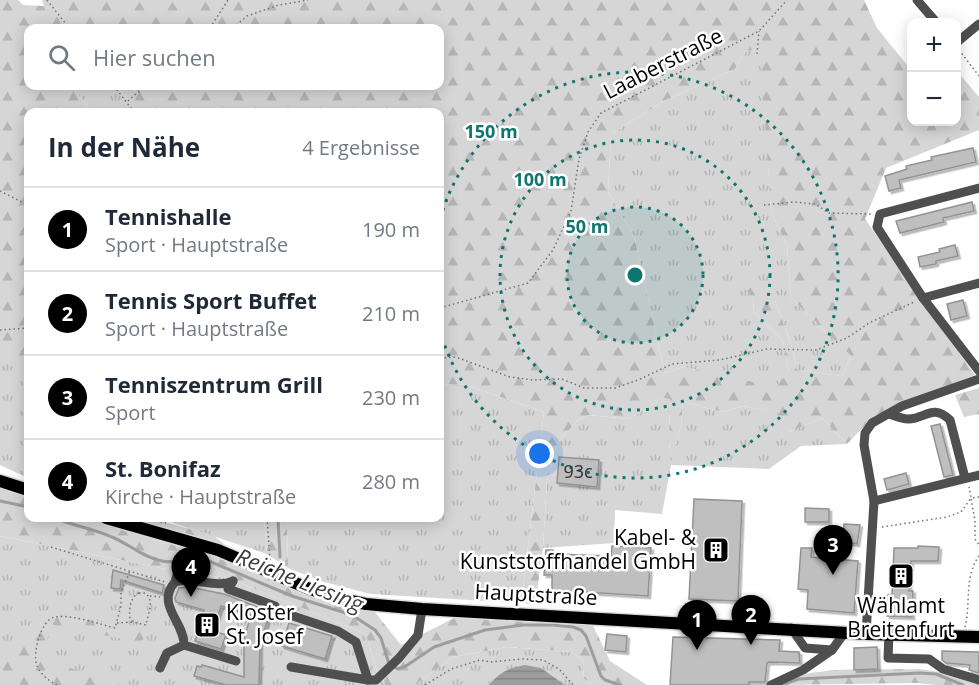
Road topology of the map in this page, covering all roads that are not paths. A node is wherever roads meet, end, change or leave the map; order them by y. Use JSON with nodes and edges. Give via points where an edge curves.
{"nodes":[{"id":1,"x":917,"y":0,"type":"edge"},
{"id":2,"x":933,"y":18,"type":"edge"},
{"id":3,"x":979,"y":24,"type":"edge"},
{"id":4,"x":961,"y":41,"type":"edge"},
{"id":5,"x":979,"y":188,"type":"edge"},
{"id":6,"x":979,"y":283,"type":"edge"},
{"id":7,"x":923,"y":298,"type":"junction"},
{"id":8,"x":979,"y":371,"type":"edge"},
{"id":9,"x":979,"y":379,"type":"edge"},
{"id":10,"x":889,"y":414,"type":"junction"},
{"id":11,"x":979,"y":475,"type":"edge"},
{"id":12,"x":966,"y":478,"type":"junction"},
{"id":13,"x":0,"y":481,"type":"edge"},
{"id":14,"x":24,"y":489,"type":"edge"},
{"id":15,"x":874,"y":501,"type":"junction"},
{"id":16,"x":118,"y":522,"type":"edge"},
{"id":17,"x":178,"y":568,"type":"dead end"},
{"id":18,"x":173,"y":583,"type":"junction"},
{"id":19,"x":422,"y":609,"type":"junction"},
{"id":20,"x":791,"y":628,"type":"junction"},
{"id":21,"x":845,"y":632,"type":"junction"},
{"id":22,"x":866,"y":634,"type":"junction"},
{"id":23,"x":889,"y":634,"type":"junction"},
{"id":24,"x":979,"y":637,"type":"edge"},
{"id":25,"x":184,"y":645,"type":"junction"},
{"id":26,"x":832,"y":650,"type":"junction"},
{"id":27,"x":236,"y":661,"type":"dead end"},
{"id":28,"x":291,"y":666,"type":"dead end"},
{"id":29,"x":160,"y":668,"type":"dead end"},
{"id":30,"x":368,"y":680,"type":"junction"},
{"id":31,"x":979,"y":680,"type":"edge"},
{"id":32,"x":771,"y":685,"type":"edge"}],
"edges":[{"from":1,"to":2,"type":"street"},
{"from":3,"to":4,"type":"street"},
{"from":5,"to":7,"type":"street","via":[[880,214],[877,227]]},
{"from":6,"to":7,"type":"street"},
{"from":7,"to":8,"type":"street"},
{"from":9,"to":10,"type":"street"},
{"from":10,"to":12,"type":"street","via":[[909,419],[934,412],[943,414],[950,420]]},
{"from":10,"to":15,"type":"street","via":[[872,423],[866,433],[864,445]]},
{"from":11,"to":12,"type":"street"},
{"from":12,"to":15,"type":"street"},
{"from":13,"to":14,"type":"main road"},
{"from":15,"to":22,"type":"street"},
{"from":16,"to":19,"type":"main road","name":"Hauptstraße","via":[[184,545],[218,550],[268,565],[307,588],[345,600]]},
{"from":17,"to":18,"type":"street"},
{"from":18,"to":25,"type":"street","via":[[169,609]]},
{"from":18,"to":30,"type":"street","via":[[186,579],[226,584],[233,581],[228,589],[338,632],[357,642]]},
{"from":19,"to":20,"type":"main road","name":"Hauptstraße"},
{"from":19,"to":30,"type":"street","via":[[418,635],[376,680]]},
{"from":20,"to":21,"type":"main road","name":"Hauptstraße"},
{"from":20,"to":26,"type":"street","via":[[805,648]]},
{"from":21,"to":22,"type":"main road","name":"Hauptstraße"},
{"from":21,"to":26,"type":"street"},
{"from":22,"to":23,"type":"main road","name":"Hauptstraße"},
{"from":23,"to":24,"type":"main road","name":"Hauptstraße"},
{"from":23,"to":31,"type":"street","via":[[888,658],[929,659],[943,669]]},
{"from":25,"to":27,"type":"street"},
{"from":25,"to":29,"type":"street","via":[[167,653]]},
{"from":26,"to":32,"type":"street"},
{"from":28,"to":30,"type":"street"}]}
